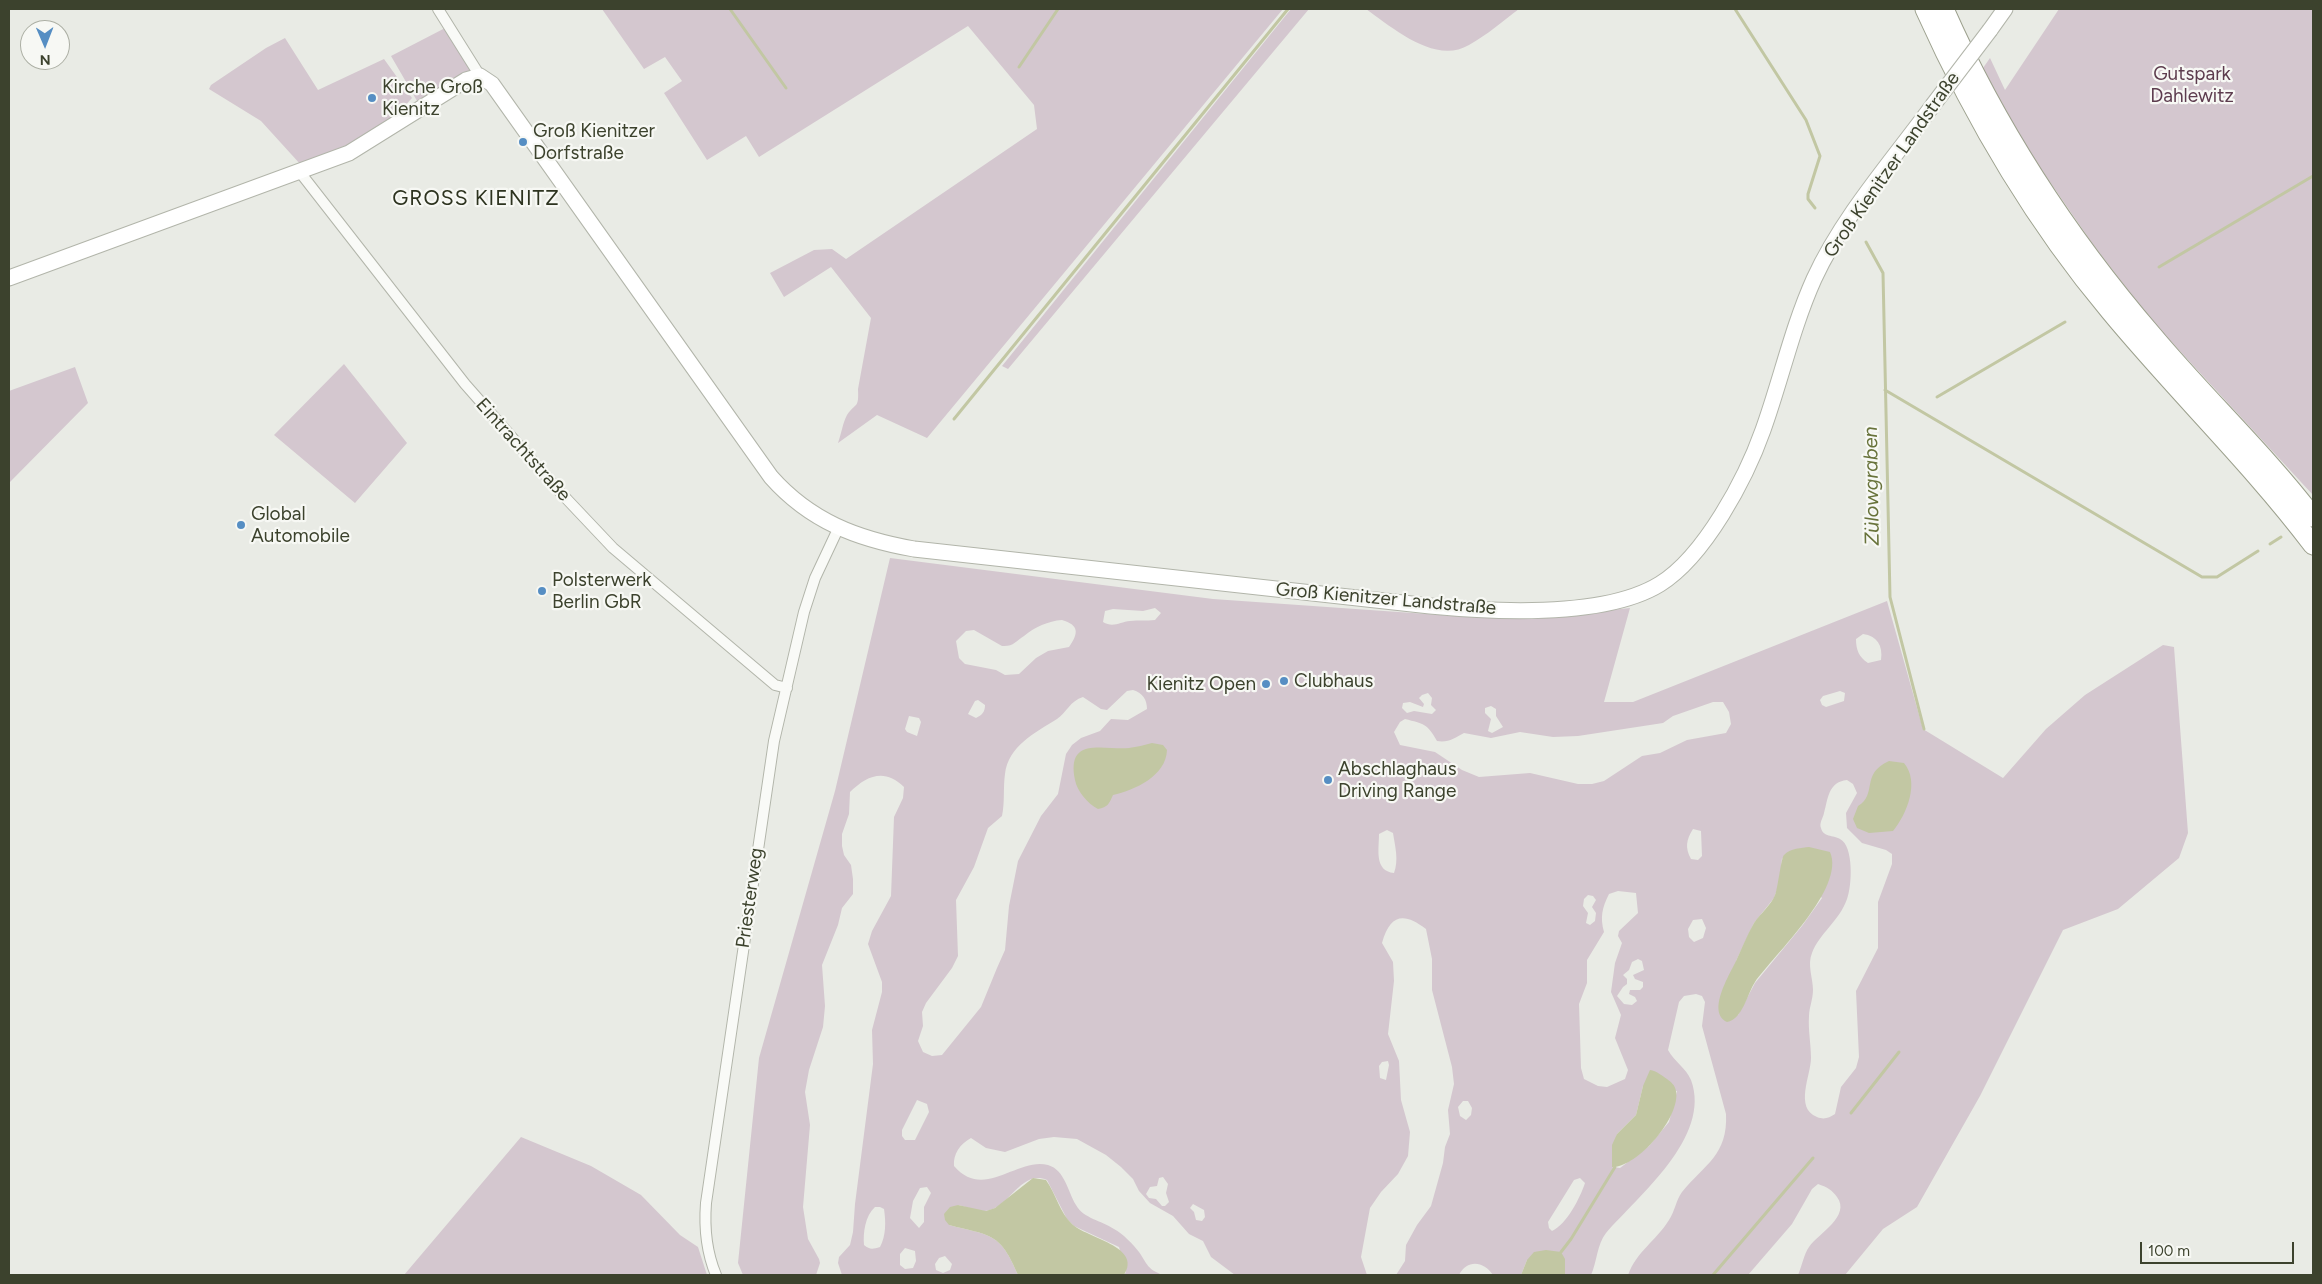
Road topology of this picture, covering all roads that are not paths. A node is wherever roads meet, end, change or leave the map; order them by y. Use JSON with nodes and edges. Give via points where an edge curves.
{"nodes":[{"id":1,"x":438,"y":9,"type":"edge"},
{"id":2,"x":1926,"y":9,"type":"edge"},
{"id":3,"x":1944,"y":9,"type":"edge"},
{"id":4,"x":2005,"y":9,"type":"edge"},
{"id":5,"x":480,"y":76,"type":"junction"},
{"id":6,"x":299,"y":171,"type":"junction"},
{"id":7,"x":9,"y":278,"type":"edge"},
{"id":8,"x":2313,"y":518,"type":"edge"},
{"id":9,"x":838,"y":529,"type":"junction"},
{"id":10,"x":2313,"y":545,"type":"edge"},
{"id":11,"x":787,"y":688,"type":"junction"},
{"id":12,"x":716,"y":1275,"type":"edge"}],
"edges":[{"from":1,"to":5,"type":"street"},
{"from":2,"to":10,"type":"highway","via":[[1947,58],[1985,130],[2065,255]]},
{"from":3,"to":8,"type":"highway","via":[[1972,71],[2017,153],[2084,253],[2154,338],[2280,475]]},
{"from":4,"to":9,"type":"main road","name":"Groß Kienitzer Landstraße","bridge":true,"via":[[1845,225],[1824,260],[1795,329],[1762,433],[1731,496],[1689,560],[1673,575],[1647,591],[1627,599],[1588,606],[1516,610],[1454,608],[956,554],[882,544]]},
{"from":5,"to":6,"type":"main road","via":[[466,80],[349,153]]},
{"from":5,"to":9,"type":"main road","via":[[492,84],[770,477],[794,500]]},
{"from":6,"to":7,"type":"main road"},
{"from":6,"to":11,"type":"street","name":"Eintrachtstraße","via":[[465,384],[613,548],[774,685]]},
{"from":9,"to":11,"type":"street","name":"Priesterweg","via":[[814,578]]},
{"from":11,"to":12,"type":"street","name":"Priesterweg","via":[[769,767],[706,1203],[706,1246]]}]}
